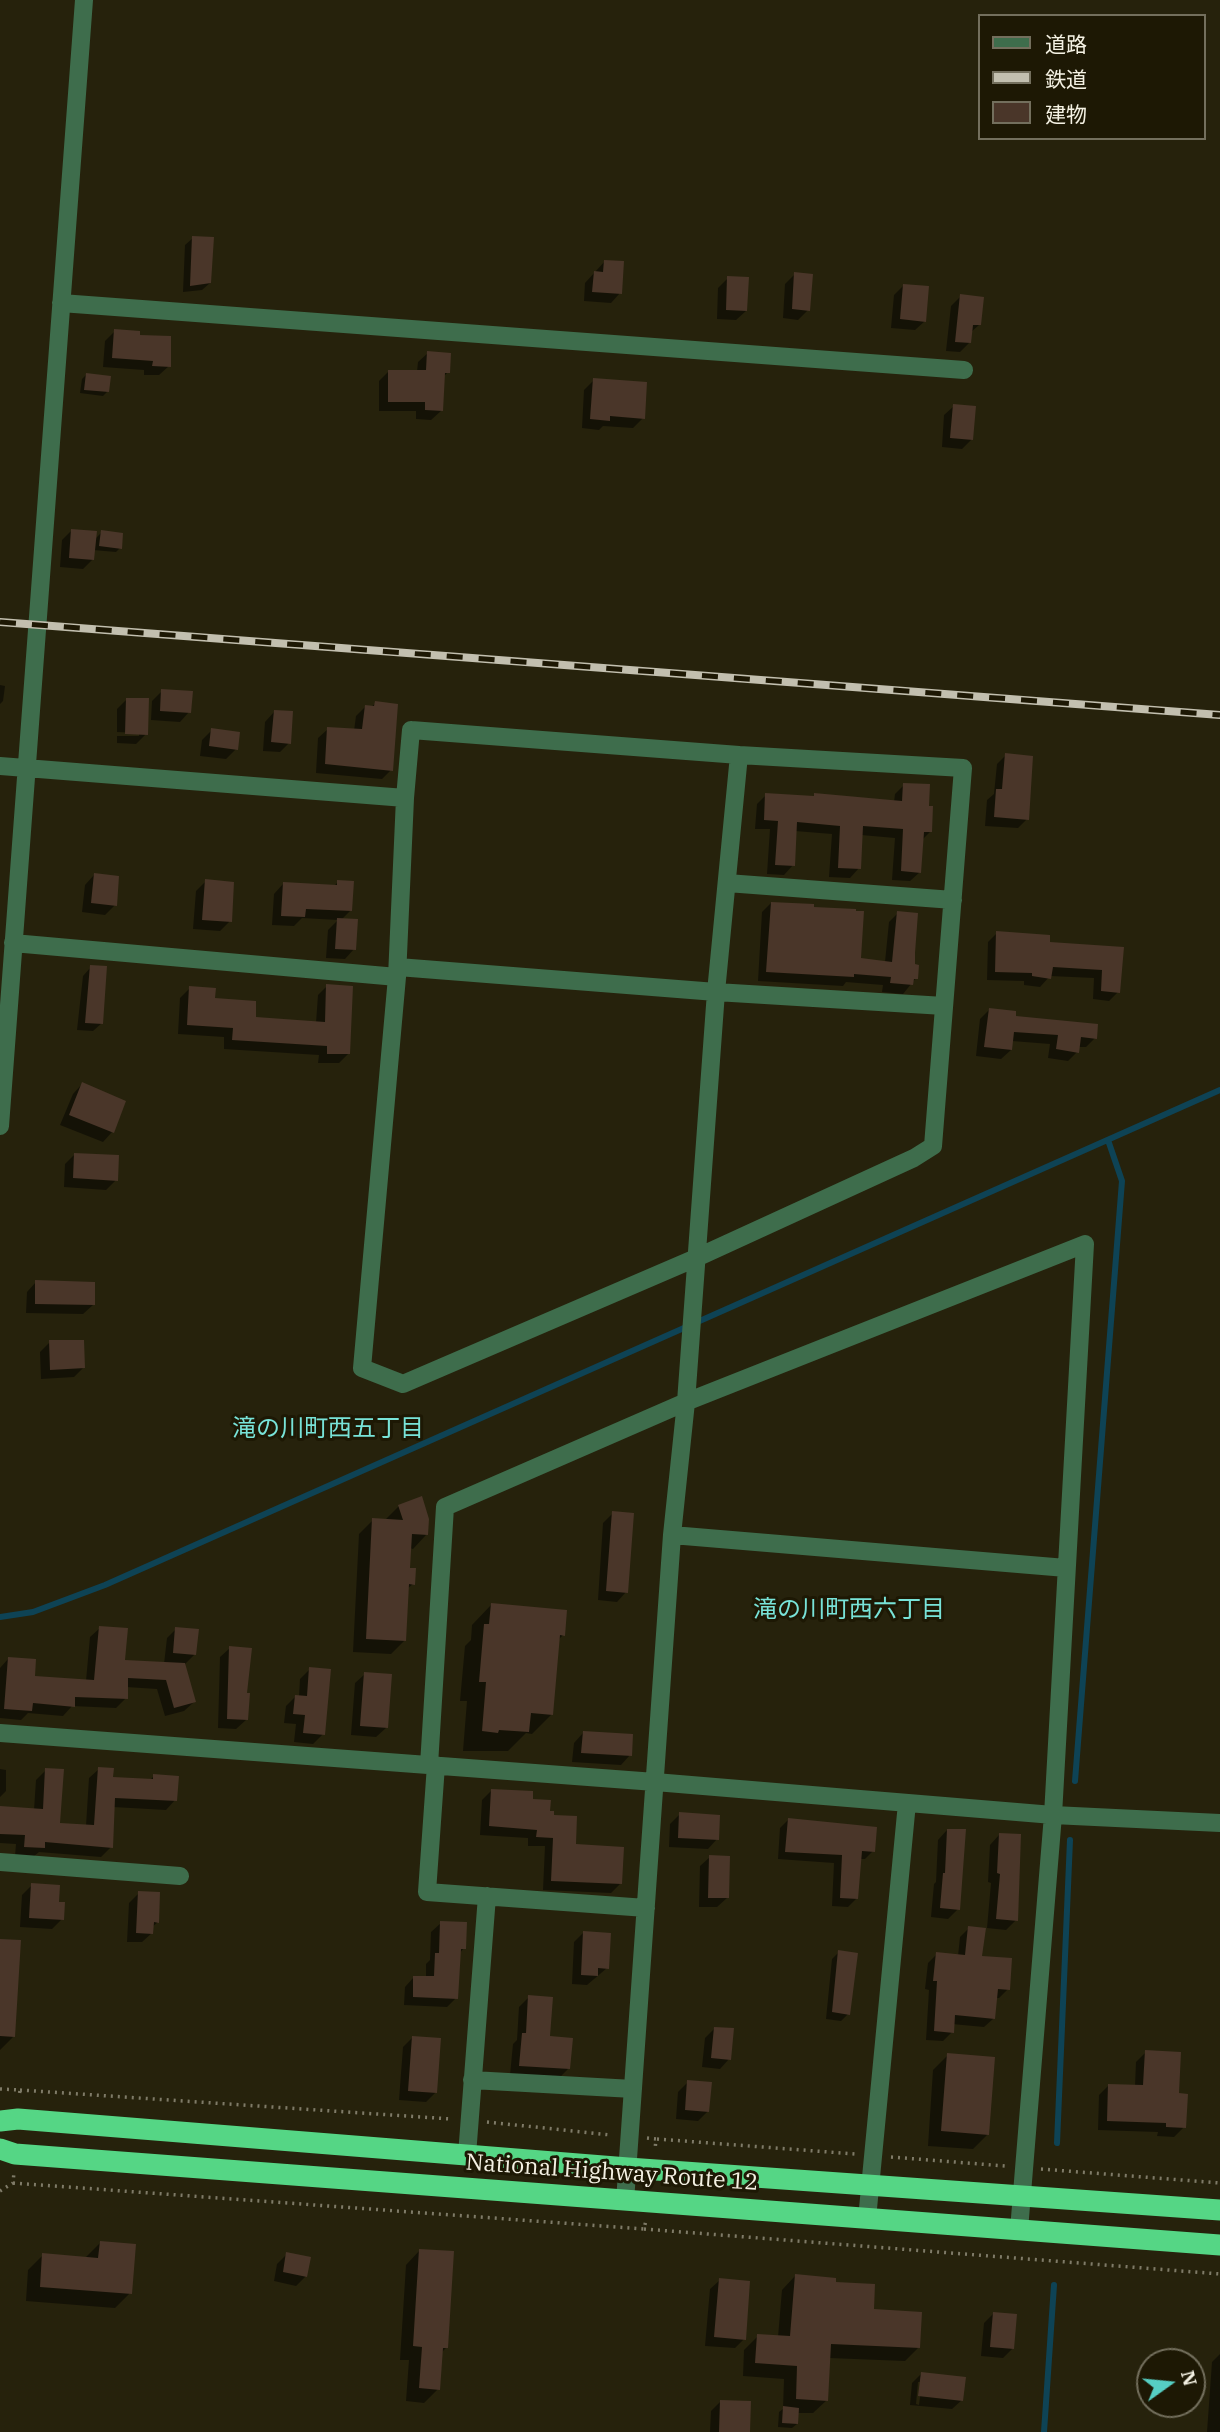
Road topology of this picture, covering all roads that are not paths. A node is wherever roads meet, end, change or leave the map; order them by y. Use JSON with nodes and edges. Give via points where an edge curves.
{"nodes":[{"id":1,"x":84,"y":0,"type":"edge"},
{"id":2,"x":61,"y":303,"type":"junction"},
{"id":3,"x":964,"y":370,"type":"dead end"},
{"id":4,"x":739,"y":755,"type":"junction"},
{"id":5,"x":0,"y":766,"type":"edge"},
{"id":6,"x":25,"y":768,"type":"junction"},
{"id":7,"x":405,"y":798,"type":"junction"},
{"id":8,"x":727,"y":883,"type":"junction"},
{"id":9,"x":953,"y":900,"type":"junction"},
{"id":10,"x":13,"y":943,"type":"junction"},
{"id":11,"x":397,"y":972,"type":"junction"},
{"id":12,"x":716,"y":992,"type":"junction"},
{"id":13,"x":944,"y":1006,"type":"junction"},
{"id":14,"x":0,"y":1123,"type":"edge"},
{"id":15,"x":696,"y":1258,"type":"junction"},
{"id":16,"x":686,"y":1402,"type":"junction"},
{"id":17,"x":672,"y":1535,"type":"junction"},
{"id":18,"x":1066,"y":1567,"type":"junction"},
{"id":19,"x":0,"y":1732,"type":"edge"},
{"id":20,"x":433,"y":1765,"type":"junction"},
{"id":21,"x":655,"y":1782,"type":"junction"},
{"id":22,"x":907,"y":1804,"type":"junction"},
{"id":23,"x":1053,"y":1815,"type":"junction"},
{"id":24,"x":1220,"y":1823,"type":"edge"},
{"id":25,"x":0,"y":1863,"type":"edge"},
{"id":26,"x":180,"y":1876,"type":"dead end"},
{"id":27,"x":487,"y":1896,"type":"junction"},
{"id":28,"x":646,"y":1908,"type":"junction"},
{"id":29,"x":472,"y":2080,"type":"junction"},
{"id":30,"x":633,"y":2089,"type":"junction"},
{"id":31,"x":0,"y":2121,"type":"edge"},
{"id":32,"x":0,"y":2149,"type":"edge"},
{"id":33,"x":467,"y":2155,"type":"junction"},
{"id":34,"x":628,"y":2168,"type":"junction"},
{"id":35,"x":871,"y":2183,"type":"junction"},
{"id":36,"x":1023,"y":2195,"type":"junction"},
{"id":37,"x":625,"y":2201,"type":"junction"},
{"id":38,"x":1220,"y":2210,"type":"edge"},
{"id":39,"x":867,"y":2219,"type":"junction"},
{"id":40,"x":1020,"y":2230,"type":"junction"},
{"id":41,"x":1220,"y":2245,"type":"edge"}],
"edges":[{"from":1,"to":2,"type":"street"},
{"from":2,"to":3,"type":"street"},
{"from":2,"to":6,"type":"street"},
{"from":4,"to":7,"type":"street","via":[[411,730]]},
{"from":4,"to":8,"type":"street"},
{"from":4,"to":9,"type":"street","via":[[963,768]]},
{"from":5,"to":6,"type":"street"},
{"from":6,"to":7,"type":"street"},
{"from":6,"to":10,"type":"street"},
{"from":7,"to":11,"type":"street"},
{"from":8,"to":9,"type":"street"},
{"from":8,"to":12,"type":"street"},
{"from":9,"to":13,"type":"street"},
{"from":10,"to":11,"type":"street"},
{"from":10,"to":14,"type":"street"},
{"from":11,"to":12,"type":"street"},
{"from":11,"to":15,"type":"street","via":[[362,1368],[403,1384]]},
{"from":12,"to":13,"type":"street"},
{"from":12,"to":15,"type":"street"},
{"from":13,"to":15,"type":"street","via":[[933,1146]]},
{"from":15,"to":16,"type":"street"},
{"from":16,"to":17,"type":"street"},
{"from":16,"to":18,"type":"street","via":[[1085,1244]]},
{"from":16,"to":20,"type":"street","via":[[445,1507]]},
{"from":17,"to":18,"type":"street"},
{"from":17,"to":21,"type":"street"},
{"from":18,"to":23,"type":"street"},
{"from":19,"to":20,"type":"street"},
{"from":20,"to":21,"type":"street"},
{"from":20,"to":27,"type":"street","via":[[427,1892]]},
{"from":21,"to":22,"type":"street"},
{"from":21,"to":28,"type":"street"},
{"from":22,"to":23,"type":"street"},
{"from":22,"to":35,"type":"street"},
{"from":23,"to":24,"type":"street"},
{"from":23,"to":36,"type":"street"},
{"from":25,"to":26,"type":"street"},
{"from":27,"to":28,"type":"street"},
{"from":27,"to":29,"type":"street"},
{"from":28,"to":30,"type":"street"},
{"from":29,"to":30,"type":"street"},
{"from":29,"to":33,"type":"street"},
{"from":30,"to":34,"type":"street"},
{"from":31,"to":33,"type":"highway","name":"National Highway Route 12"},
{"from":32,"to":37,"type":"highway","name":"National Highway Route 12","via":[[15,2154]]},
{"from":33,"to":34,"type":"highway","name":"National Highway Route 12"},
{"from":34,"to":35,"type":"highway","name":"National Highway Route 12"},
{"from":34,"to":37,"type":"street"},
{"from":35,"to":36,"type":"highway","name":"National Highway Route 12"},
{"from":35,"to":39,"type":"street"},
{"from":36,"to":38,"type":"highway","name":"National Highway Route 12"},
{"from":36,"to":40,"type":"street"},
{"from":37,"to":39,"type":"highway","name":"National Highway Route 12"},
{"from":39,"to":40,"type":"highway","name":"National Highway Route 12"},
{"from":40,"to":41,"type":"highway","name":"National Highway Route 12"}]}
